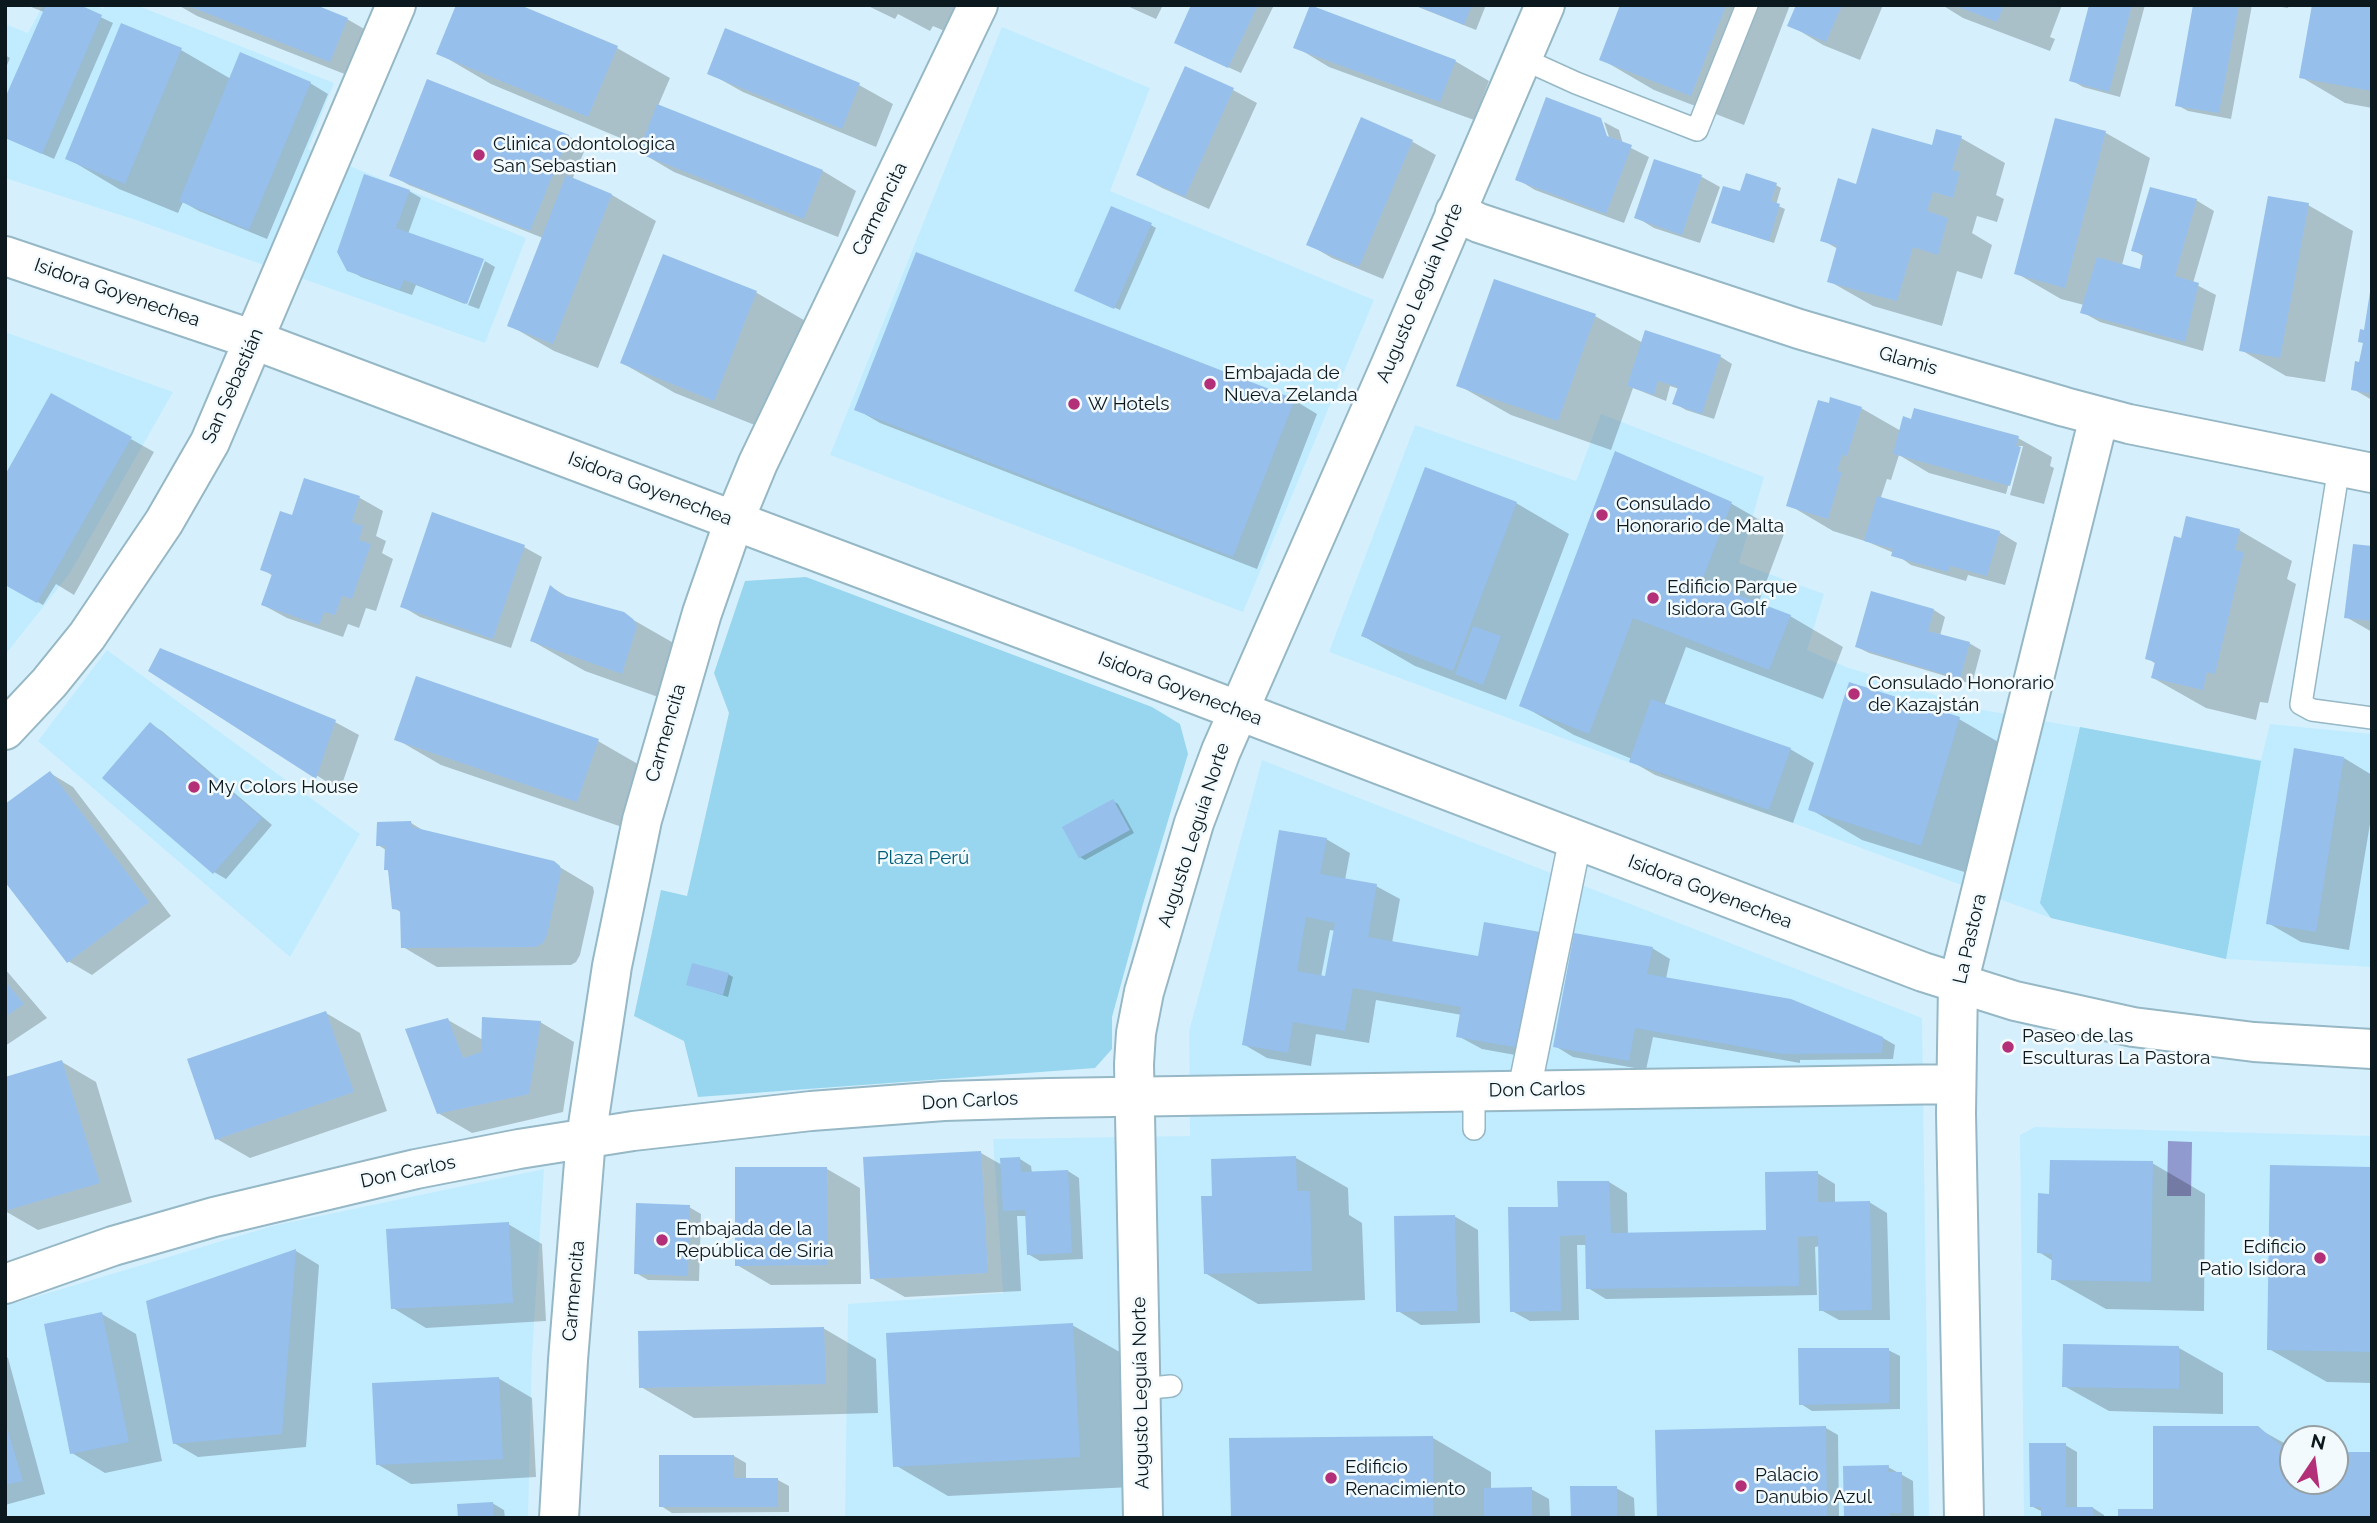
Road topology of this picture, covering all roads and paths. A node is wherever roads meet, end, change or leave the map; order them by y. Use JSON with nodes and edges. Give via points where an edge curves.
{"nodes":[{"id":1,"x":396,"y":5,"type":"edge"},
{"id":2,"x":978,"y":5,"type":"edge"},
{"id":3,"x":1545,"y":5,"type":"edge"},
{"id":4,"x":1747,"y":5,"type":"edge"},
{"id":5,"x":1521,"y":58,"type":"junction"},
{"id":6,"x":1455,"y":212,"type":"junction"},
{"id":7,"x":5,"y":256,"type":"edge"},
{"id":8,"x":254,"y":340,"type":"junction"},
{"id":9,"x":2099,"y":417,"type":"junction"},
{"id":10,"x":2356,"y":470,"type":"edge"},
{"id":11,"x":734,"y":521,"type":"junction"},
{"id":12,"x":1238,"y":711,"type":"junction"},
{"id":13,"x":2372,"y":718,"type":"edge"},
{"id":14,"x":5,"y":730,"type":"edge"},
{"id":15,"x":1574,"y":841,"type":"junction"},
{"id":16,"x":1958,"y":984,"type":"junction"},
{"id":17,"x":2372,"y":1049,"type":"edge"},
{"id":18,"x":1956,"y":1084,"type":"junction"},
{"id":19,"x":1474,"y":1091,"type":"junction"},
{"id":20,"x":1524,"y":1091,"type":"junction"},
{"id":21,"x":1134,"y":1097,"type":"junction"},
{"id":22,"x":1474,"y":1129,"type":"dead end"},
{"id":23,"x":586,"y":1138,"type":"junction"},
{"id":24,"x":5,"y":1284,"type":"edge"},
{"id":25,"x":559,"y":1518,"type":"edge"},
{"id":26,"x":1143,"y":1518,"type":"edge"},
{"id":27,"x":1964,"y":1518,"type":"edge"}],
"edges":[{"from":1,"to":8,"type":"street","name":"San Sebastián"},
{"from":2,"to":11,"type":"street","name":"Carmencita"},
{"from":3,"to":5,"type":"street","name":"Augusto Leguía Norte"},
{"from":4,"to":5,"type":"lane","via":[[1697,130]]},
{"from":5,"to":6,"type":"street","name":"Augusto Leguía Norte"},
{"from":6,"to":9,"type":"street","name":"Glamis","via":[[1799,329]]},
{"from":6,"to":12,"type":"street","name":"Augusto Leguía Norte"},
{"from":7,"to":8,"type":"street","name":"Isidora Goyenechea"},
{"from":8,"to":11,"type":"street","name":"Isidora Goyenechea"},
{"from":8,"to":14,"type":"street","name":"San Sebastián","via":[[210,442],[164,522],[87,636]]},
{"from":9,"to":10,"type":"street","name":"Glamis"},
{"from":9,"to":16,"type":"street","name":"La Pastora"},
{"from":10,"to":13,"type":"lane","via":[[2301,704],[2312,710]]},
{"from":11,"to":12,"type":"street","name":"Isidora Goyenechea"},
{"from":11,"to":23,"type":"street","name":"Carmencita","via":[[686,664],[642,820],[612,966]]},
{"from":12,"to":15,"type":"street","name":"Isidora Goyenechea"},
{"from":12,"to":21,"type":"street","name":"Augusto Leguía Norte","via":[[1194,822],[1144,992],[1136,1033]]},
{"from":15,"to":16,"type":"street","name":"Isidora Goyenechea"},
{"from":15,"to":20,"type":"street"},
{"from":16,"to":17,"type":"street","name":"Isidora Goyenechea","via":[[2133,1027],[2254,1042]]},
{"from":16,"to":18,"type":"street","name":"La Pastora"},
{"from":18,"to":20,"type":"street","name":"Don Carlos"},
{"from":18,"to":27,"type":"street","name":"La Pastora"},
{"from":19,"to":20,"type":"street","name":"Don Carlos"},
{"from":19,"to":21,"type":"street","name":"Don Carlos"},
{"from":19,"to":22,"type":"lane"},
{"from":21,"to":23,"type":"street","name":"Don Carlos","via":[[944,1101]]},
{"from":21,"to":26,"type":"street","name":"Augusto Leguía Norte","via":[[1156,1388]]},
{"from":23,"to":24,"type":"street","name":"Don Carlos","via":[[314,1192],[113,1246]]},
{"from":23,"to":25,"type":"street","name":"Carmencita"}]}
